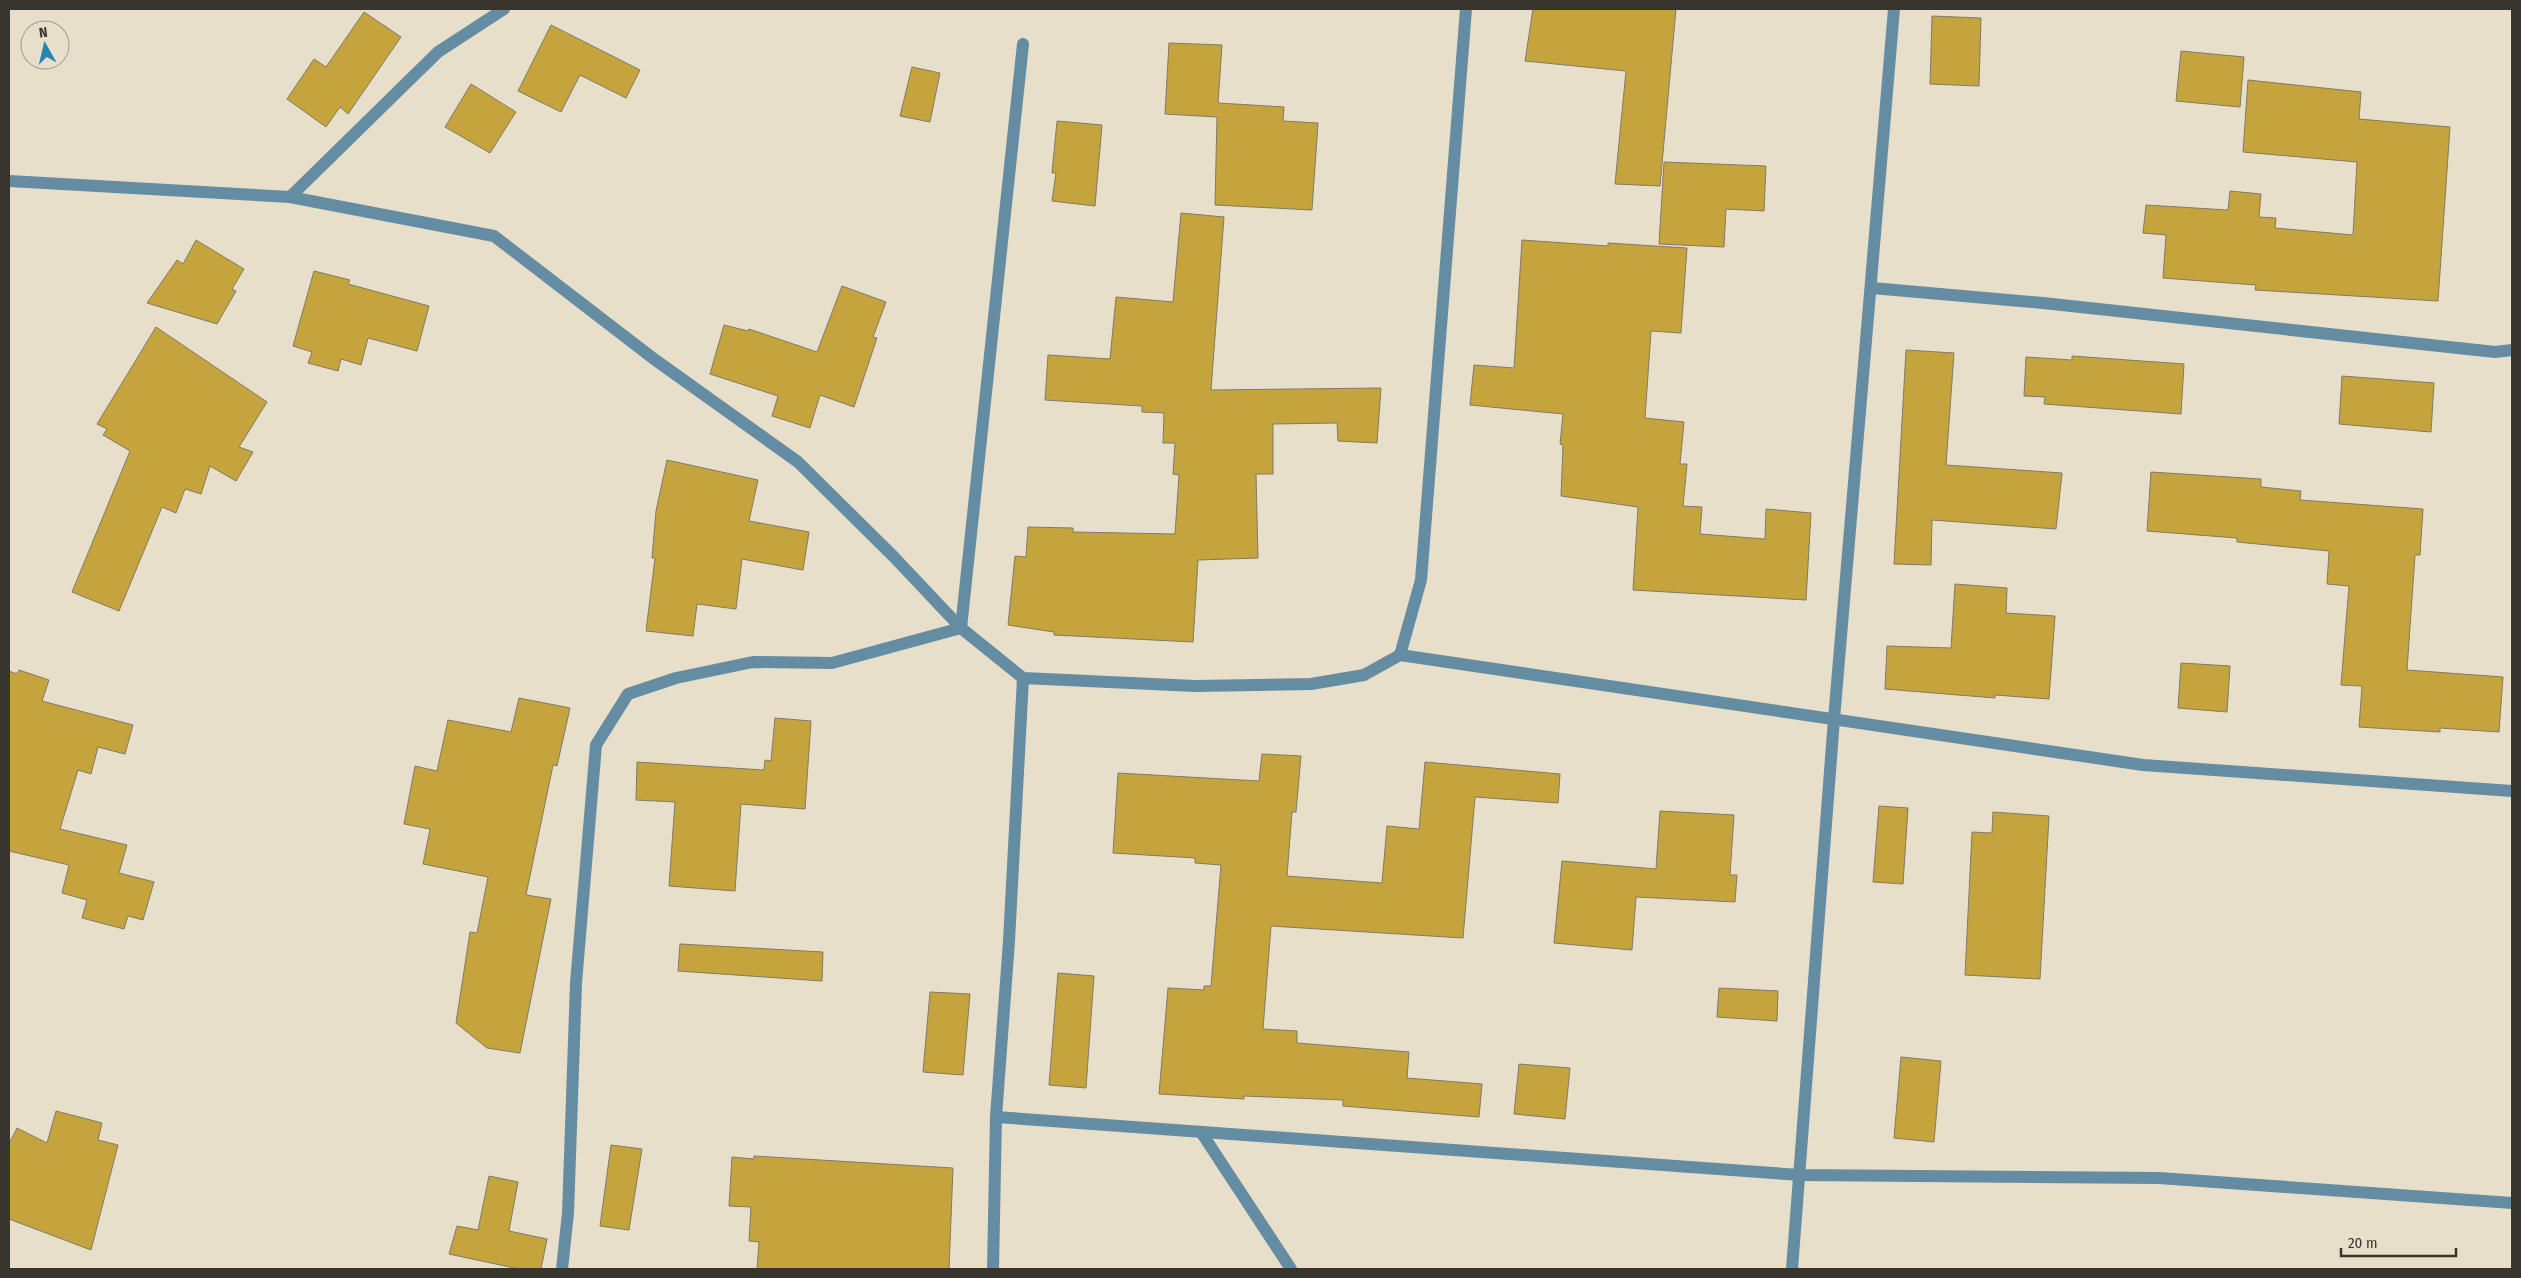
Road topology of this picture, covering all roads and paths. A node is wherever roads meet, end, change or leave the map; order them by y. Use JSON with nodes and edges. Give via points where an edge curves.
{"nodes":[{"id":1,"x":504,"y":9,"type":"edge"},
{"id":2,"x":1466,"y":9,"type":"edge"},
{"id":3,"x":1894,"y":9,"type":"edge"},
{"id":4,"x":1023,"y":44,"type":"dead end"},
{"id":5,"x":9,"y":181,"type":"edge"},
{"id":6,"x":290,"y":197,"type":"junction"},
{"id":7,"x":1872,"y":288,"type":"junction"},
{"id":8,"x":2512,"y":350,"type":"edge"},
{"id":9,"x":961,"y":628,"type":"junction"},
{"id":10,"x":1400,"y":655,"type":"junction"},
{"id":11,"x":1023,"y":678,"type":"junction"},
{"id":12,"x":1834,"y":720,"type":"junction"},
{"id":13,"x":2512,"y":791,"type":"edge"},
{"id":14,"x":996,"y":1117,"type":"junction"},
{"id":15,"x":1200,"y":1132,"type":"junction"},
{"id":16,"x":1800,"y":1176,"type":"junction"},
{"id":17,"x":2512,"y":1203,"type":"edge"},
{"id":18,"x":562,"y":1269,"type":"edge"},
{"id":19,"x":992,"y":1269,"type":"edge"},
{"id":20,"x":1292,"y":1269,"type":"edge"},
{"id":21,"x":1792,"y":1269,"type":"edge"}],
"edges":[{"from":1,"to":6,"type":"street","via":[[438,52]]},
{"from":2,"to":10,"type":"street","via":[[1421,580]]},
{"from":3,"to":7,"type":"street"},
{"from":4,"to":9,"type":"street"},
{"from":5,"to":6,"type":"street"},
{"from":6,"to":9,"type":"street","via":[[494,236],[654,359],[798,462],[894,556]]},
{"from":7,"to":8,"type":"street","via":[[2043,303],[2495,352]]},
{"from":7,"to":12,"type":"street"},
{"from":9,"to":11,"type":"street"},
{"from":9,"to":18,"type":"street","via":[[832,663],[753,662],[676,678],[628,694],[596,745],[576,983],[568,1213]]},
{"from":10,"to":11,"type":"street","via":[[1364,675],[1311,684],[1195,686]]},
{"from":10,"to":12,"type":"street"},
{"from":11,"to":14,"type":"street"},
{"from":12,"to":13,"type":"street","via":[[2143,765]]},
{"from":12,"to":16,"type":"street"},
{"from":14,"to":15,"type":"street"},
{"from":14,"to":19,"type":"street"},
{"from":15,"to":16,"type":"street"},
{"from":15,"to":20,"type":"street"},
{"from":16,"to":17,"type":"street","via":[[2159,1178]]},
{"from":16,"to":21,"type":"street"}]}
